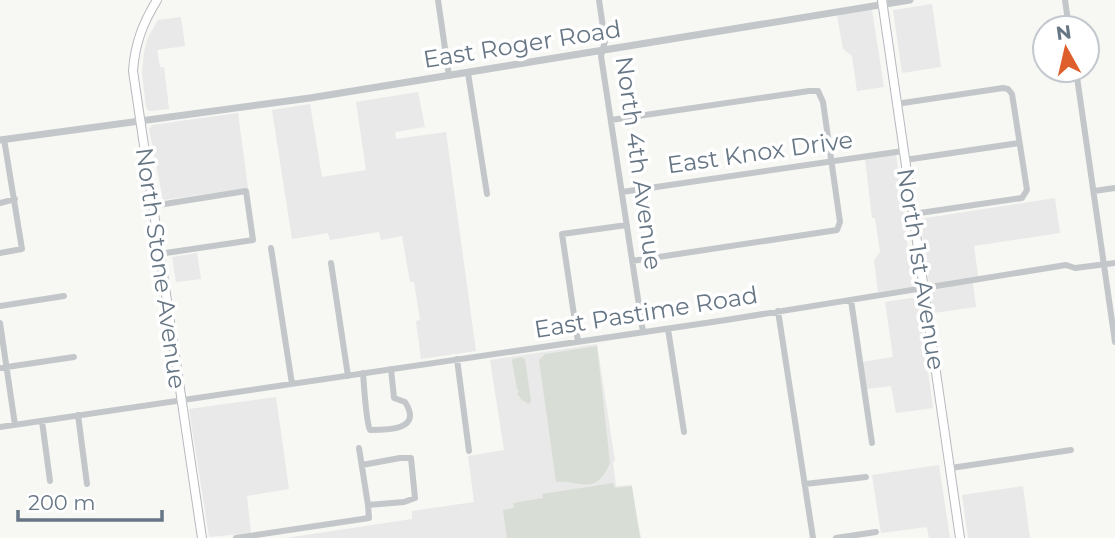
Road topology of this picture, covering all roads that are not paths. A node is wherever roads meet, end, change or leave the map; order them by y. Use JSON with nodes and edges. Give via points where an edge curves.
{"nodes":[{"id":1,"x":438,"y":0,"type":"edge"},
{"id":2,"x":598,"y":0,"type":"edge"},
{"id":3,"x":910,"y":0,"type":"edge"},
{"id":4,"x":156,"y":1,"type":"edge"},
{"id":5,"x":882,"y":2,"type":"edge"},
{"id":6,"x":603,"y":50,"type":"junction"},
{"id":7,"x":468,"y":73,"type":"junction"},
{"id":8,"x":449,"y":76,"type":"junction"},
{"id":9,"x":1078,"y":84,"type":"edge"},
{"id":10,"x":896,"y":104,"type":"junction"},
{"id":11,"x":611,"y":120,"type":"junction"},
{"id":12,"x":139,"y":121,"type":"junction"},
{"id":13,"x":2,"y":140,"type":"edge"},
{"id":14,"x":1019,"y":143,"type":"junction"},
{"id":15,"x":904,"y":155,"type":"junction"},
{"id":16,"x":832,"y":161,"type":"junction"},
{"id":17,"x":1115,"y":188,"type":"edge"},
{"id":18,"x":1094,"y":191,"type":"junction"},
{"id":19,"x":622,"y":192,"type":"junction"},
{"id":20,"x":487,"y":194,"type":"dead end"},
{"id":21,"x":15,"y":199,"type":"junction"},
{"id":22,"x":0,"y":203,"type":"edge"},
{"id":23,"x":152,"y":206,"type":"junction"},
{"id":24,"x":913,"y":214,"type":"junction"},
{"id":25,"x":627,"y":225,"type":"junction"},
{"id":26,"x":271,"y":248,"type":"dead end"},
{"id":27,"x":0,"y":253,"type":"edge"},
{"id":28,"x":159,"y":254,"type":"junction"},
{"id":29,"x":632,"y":261,"type":"junction"},
{"id":30,"x":1115,"y":262,"type":"edge"},
{"id":31,"x":331,"y":263,"type":"dead end"},
{"id":32,"x":1104,"y":264,"type":"junction"},
{"id":33,"x":925,"y":289,"type":"junction"},
{"id":34,"x":64,"y":296,"type":"dead end"},
{"id":35,"x":851,"y":300,"type":"junction"},
{"id":36,"x":0,"y":306,"type":"edge"},
{"id":37,"x":778,"y":311,"type":"junction"},
{"id":38,"x":0,"y":323,"type":"edge"},
{"id":39,"x":668,"y":329,"type":"junction"},
{"id":40,"x":643,"y":332,"type":"junction"},
{"id":41,"x":1115,"y":338,"type":"edge"},
{"id":42,"x":578,"y":342,"type":"junction"},
{"id":43,"x":74,"y":357,"type":"dead end"},
{"id":44,"x":457,"y":359,"type":"junction"},
{"id":45,"x":3,"y":367,"type":"edge"},
{"id":46,"x":391,"y":369,"type":"junction"},
{"id":47,"x":363,"y":373,"type":"junction"},
{"id":48,"x":348,"y":376,"type":"junction"},
{"id":49,"x":292,"y":384,"type":"junction"},
{"id":50,"x":181,"y":400,"type":"junction"},
{"id":51,"x":78,"y":415,"type":"junction"},
{"id":52,"x":43,"y":421,"type":"junction"},
{"id":53,"x":15,"y":425,"type":"junction"},
{"id":54,"x":0,"y":427,"type":"edge"},
{"id":55,"x":684,"y":432,"type":"dead end"},
{"id":56,"x":872,"y":443,"type":"dead end"},
{"id":57,"x":359,"y":447,"type":"dead end"},
{"id":58,"x":1072,"y":450,"type":"dead end"},
{"id":59,"x":470,"y":451,"type":"dead end"},
{"id":60,"x":362,"y":465,"type":"junction"},
{"id":61,"x":951,"y":468,"type":"junction"},
{"id":62,"x":866,"y":477,"type":"dead end"},
{"id":63,"x":50,"y":481,"type":"dead end"},
{"id":64,"x":87,"y":484,"type":"dead end"},
{"id":65,"x":805,"y":484,"type":"junction"},
{"id":66,"x":368,"y":505,"type":"junction"},
{"id":67,"x":876,"y":532,"type":"dead end"},
{"id":68,"x":202,"y":538,"type":"edge"},
{"id":69,"x":236,"y":538,"type":"edge"},
{"id":70,"x":813,"y":538,"type":"edge"},
{"id":71,"x":835,"y":538,"type":"edge"},
{"id":72,"x":960,"y":538,"type":"edge"}],
"edges":[{"from":1,"to":8,"type":"street"},
{"from":2,"to":6,"type":"street","name":"North 4th Avenue"},
{"from":3,"to":5,"type":"street","name":"East Roger Road"},
{"from":4,"to":12,"type":"main road","name":"North Stone Avenue","via":[[135,48]]},
{"from":5,"to":6,"type":"street","name":"East Roger Road"},
{"from":5,"to":10,"type":"main road","name":"North 1st Avenue"},
{"from":6,"to":7,"type":"street","name":"East Roger Road"},
{"from":6,"to":11,"type":"street","name":"North 4th Avenue"},
{"from":7,"to":8,"type":"street","name":"East Roger Road"},
{"from":7,"to":20,"type":"street"},
{"from":8,"to":12,"type":"street","name":"East Roger Road"},
{"from":9,"to":18,"type":"street"},
{"from":10,"to":14,"type":"street","via":[[1008,89]]},
{"from":10,"to":15,"type":"main road","name":"North 1st Avenue"},
{"from":11,"to":16,"type":"street","via":[[821,89]]},
{"from":11,"to":19,"type":"street","name":"North 4th Avenue"},
{"from":12,"to":13,"type":"street","name":"East Roger Road"},
{"from":12,"to":23,"type":"main road","name":"North Stone Avenue"},
{"from":13,"to":21,"type":"street"},
{"from":14,"to":15,"type":"street","name":"East Knox Drive"},
{"from":14,"to":24,"type":"street","via":[[1027,190],[1022,198]]},
{"from":15,"to":16,"type":"street","name":"East Knox Drive"},
{"from":15,"to":24,"type":"main road","name":"North 1st Avenue"},
{"from":16,"to":19,"type":"street","name":"East Knox Drive"},
{"from":16,"to":29,"type":"street","via":[[840,228]]},
{"from":17,"to":18,"type":"street"},
{"from":18,"to":32,"type":"street"},
{"from":19,"to":25,"type":"street","name":"North 4th Avenue"},
{"from":21,"to":22,"type":"street"},
{"from":21,"to":27,"type":"street","via":[[22,249]]},
{"from":23,"to":28,"type":"main road","name":"North Stone Avenue"},
{"from":23,"to":28,"type":"street","via":[[246,191],[253,240]]},
{"from":24,"to":33,"type":"main road","name":"North 1st Avenue"},
{"from":25,"to":29,"type":"street","name":"North 4th Avenue"},
{"from":25,"to":42,"type":"street","via":[[562,234]]},
{"from":26,"to":49,"type":"street"},
{"from":28,"to":50,"type":"main road","name":"North Stone Avenue"},
{"from":29,"to":40,"type":"street","name":"North 4th Avenue"},
{"from":30,"to":32,"type":"street","name":"East Pastime Road"},
{"from":31,"to":48,"type":"street"},
{"from":32,"to":33,"type":"street","name":"East Pastime Road","via":[[1066,265]]},
{"from":32,"to":41,"type":"street"},
{"from":33,"to":35,"type":"street","name":"East Pastime Road"},
{"from":33,"to":61,"type":"main road","name":"North 1st Avenue"},
{"from":34,"to":36,"type":"street"},
{"from":35,"to":37,"type":"street","name":"East Pastime Road"},
{"from":35,"to":56,"type":"street"},
{"from":37,"to":39,"type":"street","name":"East Pastime Road"},
{"from":37,"to":65,"type":"street"},
{"from":38,"to":45,"type":"street"},
{"from":39,"to":40,"type":"street","name":"East Pastime Road"},
{"from":39,"to":55,"type":"street"},
{"from":40,"to":42,"type":"street","name":"East Pastime Road"},
{"from":42,"to":44,"type":"street","name":"East Pastime Road"},
{"from":43,"to":45,"type":"street"},
{"from":44,"to":46,"type":"street","name":"East Pastime Road"},
{"from":44,"to":59,"type":"street"},
{"from":45,"to":53,"type":"street"},
{"from":46,"to":47,"type":"street","name":"East Pastime Road"},
{"from":46,"to":47,"type":"street","via":[[394,398],[405,402],[410,421],[385,430],[368,426]]},
{"from":47,"to":48,"type":"street","name":"East Pastime Road"},
{"from":48,"to":49,"type":"street","name":"East Pastime Road"},
{"from":49,"to":50,"type":"street","name":"East Pastime Road"},
{"from":50,"to":51,"type":"street","name":"East Pastime Road"},
{"from":50,"to":68,"type":"main road","name":"North Stone Avenue"},
{"from":51,"to":52,"type":"street","name":"East Pastime Road"},
{"from":51,"to":64,"type":"street"},
{"from":52,"to":53,"type":"street","name":"East Pastime Road"},
{"from":52,"to":63,"type":"street"},
{"from":53,"to":54,"type":"street","name":"East Pastime Road"},
{"from":57,"to":60,"type":"street"},
{"from":58,"to":61,"type":"street"},
{"from":60,"to":66,"type":"street"},
{"from":60,"to":66,"type":"street","via":[[411,458],[415,498]]},
{"from":61,"to":72,"type":"main road","name":"North 1st Avenue"},
{"from":62,"to":65,"type":"street"},
{"from":65,"to":70,"type":"street"},
{"from":66,"to":69,"type":"street","via":[[369,518]]},
{"from":67,"to":71,"type":"street"}]}
